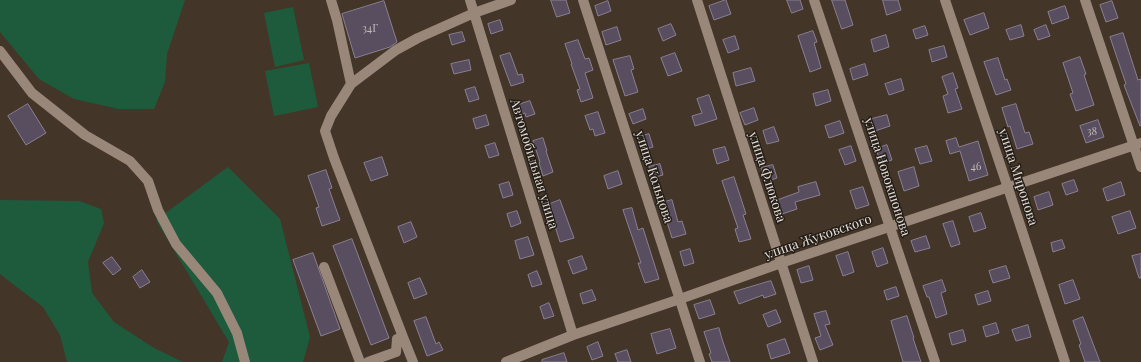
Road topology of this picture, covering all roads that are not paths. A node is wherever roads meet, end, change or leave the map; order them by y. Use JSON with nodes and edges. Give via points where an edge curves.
{"nodes":[{"id":1,"x":331,"y":0,"type":"edge"},
{"id":2,"x":470,"y":0,"type":"edge"},
{"id":3,"x":511,"y":0,"type":"edge"},
{"id":4,"x":583,"y":0,"type":"edge"},
{"id":5,"x":697,"y":0,"type":"edge"},
{"id":6,"x":814,"y":0,"type":"edge"},
{"id":7,"x":945,"y":0,"type":"edge"},
{"id":8,"x":1085,"y":0,"type":"edge"},
{"id":9,"x":474,"y":13,"type":"junction"},
{"id":10,"x":0,"y":51,"type":"edge"},
{"id":11,"x":351,"y":84,"type":"junction"},
{"id":12,"x":1137,"y":144,"type":"edge"},
{"id":13,"x":1141,"y":166,"type":"edge"},
{"id":14,"x":1008,"y":188,"type":"junction"},
{"id":15,"x":890,"y":226,"type":"junction"},
{"id":16,"x":780,"y":263,"type":"junction"},
{"id":17,"x":324,"y":267,"type":"dead end"},
{"id":18,"x":680,"y":299,"type":"junction"},
{"id":19,"x":573,"y":335,"type":"junction"},
{"id":20,"x":403,"y":337,"type":"junction"},
{"id":21,"x":245,"y":362,"type":"edge"},
{"id":22,"x":360,"y":362,"type":"edge"},
{"id":23,"x":368,"y":362,"type":"edge"},
{"id":24,"x":413,"y":362,"type":"edge"},
{"id":25,"x":506,"y":362,"type":"edge"},
{"id":26,"x":700,"y":362,"type":"edge"},
{"id":27,"x":813,"y":362,"type":"edge"},
{"id":28,"x":935,"y":362,"type":"edge"},
{"id":29,"x":1064,"y":362,"type":"edge"}],
"edges":[{"from":1,"to":11,"type":"street"},
{"from":2,"to":9,"type":"street","name":"Автомобильная улица"},
{"from":3,"to":9,"type":"street"},
{"from":4,"to":18,"type":"street","name":"улица Кольцова"},
{"from":5,"to":16,"type":"street","name":"улица Флюкова"},
{"from":6,"to":15,"type":"street","name":"улица Новокшонова"},
{"from":7,"to":14,"type":"street","name":"улица Миронова"},
{"from":8,"to":12,"type":"street"},
{"from":9,"to":11,"type":"street","via":[[396,50]]},
{"from":9,"to":19,"type":"street","name":"Автомобильная улица"},
{"from":10,"to":21,"type":"street","via":[[32,93],[85,135],[130,161],[148,181],[158,210],[176,244],[216,294],[237,333]]},
{"from":11,"to":20,"type":"street","via":[[331,116],[325,131]]},
{"from":12,"to":13,"type":"street"},
{"from":12,"to":14,"type":"street","name":"улица Жуковского"},
{"from":14,"to":15,"type":"street","name":"улица Жуковского"},
{"from":14,"to":29,"type":"street","name":"улица Миронова"},
{"from":15,"to":16,"type":"street","name":"улица Жуковского"},
{"from":15,"to":28,"type":"street","name":"улица Новокшонова"},
{"from":16,"to":18,"type":"street","name":"улица Жуковского"},
{"from":16,"to":27,"type":"street","name":"улица Флюкова"},
{"from":17,"to":22,"type":"street"},
{"from":18,"to":19,"type":"street","name":"улица Жуковского"},
{"from":18,"to":26,"type":"street","name":"улица Кольцова"},
{"from":19,"to":25,"type":"street","name":"улица Жуковского"},
{"from":20,"to":23,"type":"street","via":[[397,339],[396,352]]},
{"from":20,"to":24,"type":"street"}]}
